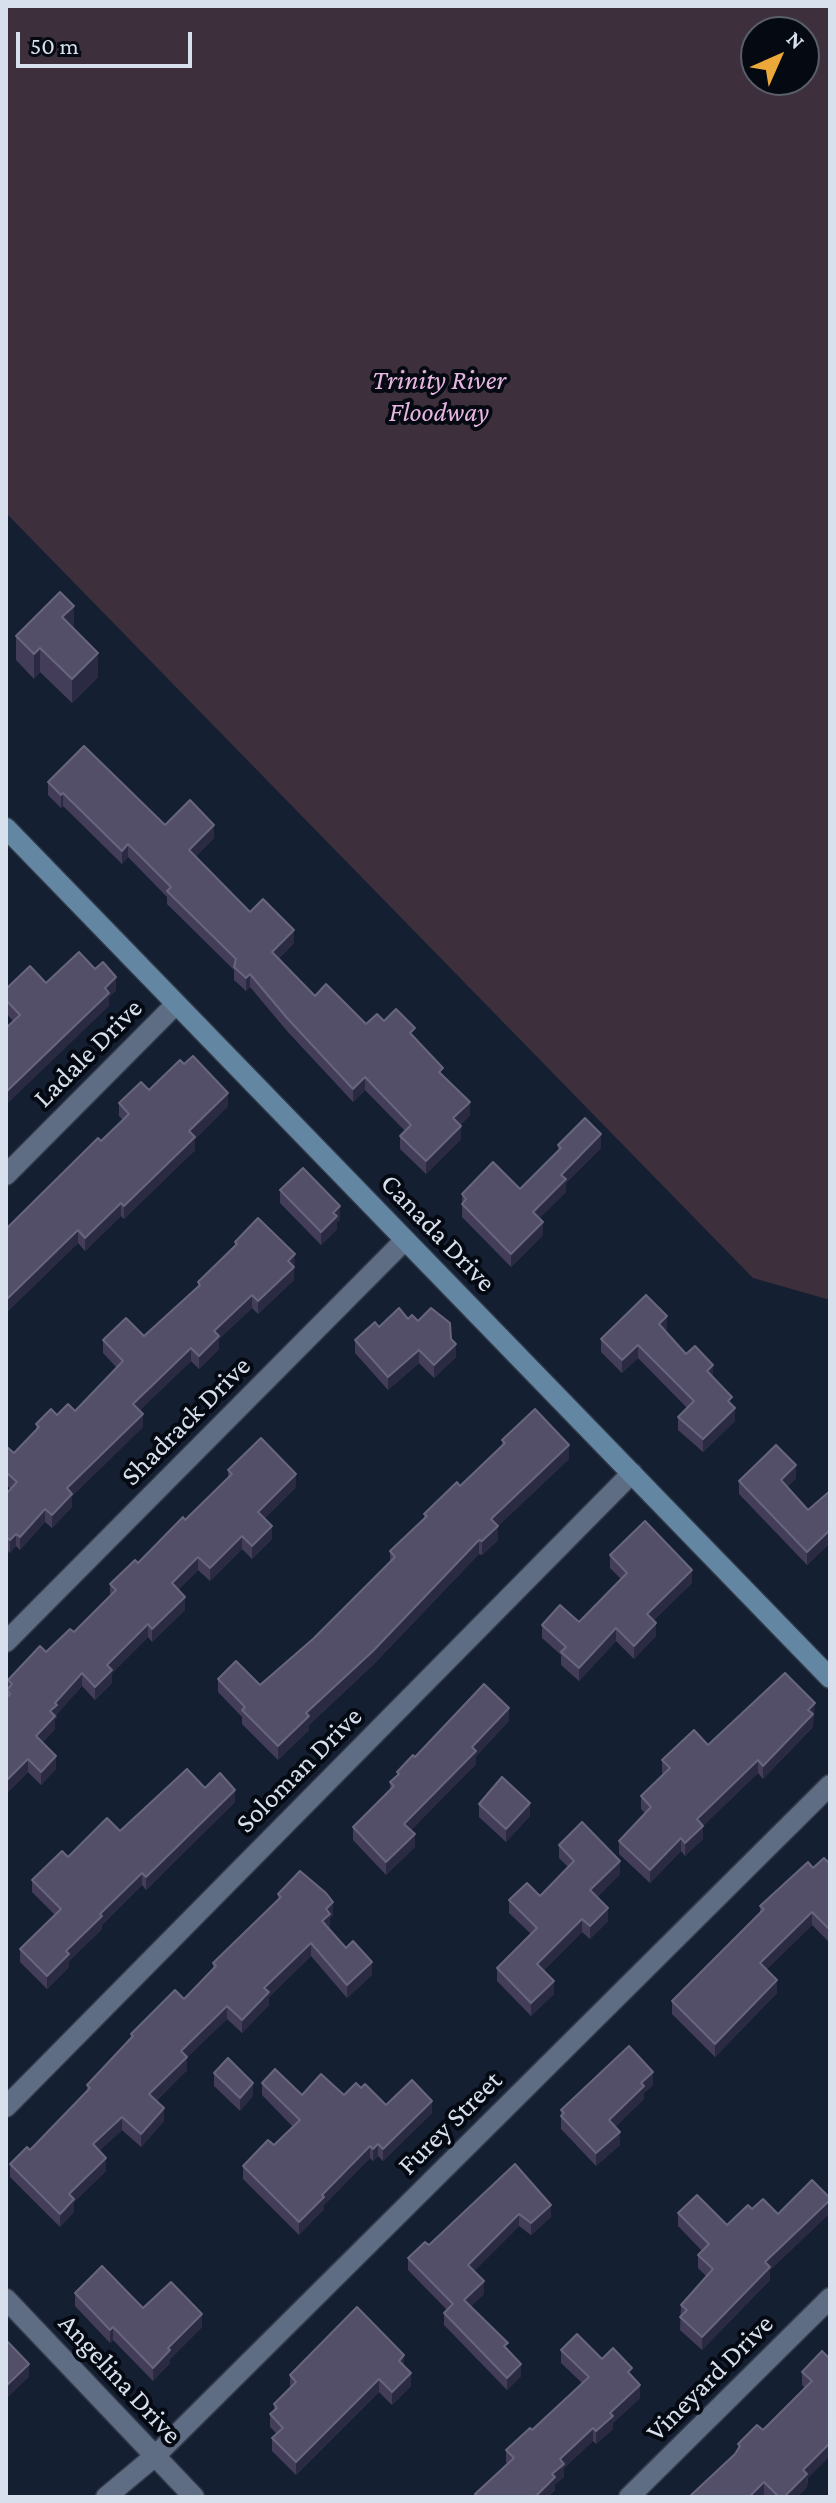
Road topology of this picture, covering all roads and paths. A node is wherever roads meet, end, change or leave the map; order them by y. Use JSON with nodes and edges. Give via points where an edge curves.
{"nodes":[{"id":1,"x":6,"y":828,"type":"edge"},
{"id":2,"x":176,"y":1004,"type":"junction"},
{"id":3,"x":6,"y":1175,"type":"edge"},
{"id":4,"x":405,"y":1240,"type":"junction"},
{"id":5,"x":632,"y":1473,"type":"junction"},
{"id":6,"x":6,"y":1642,"type":"edge"},
{"id":7,"x":830,"y":1678,"type":"edge"},
{"id":8,"x":830,"y":1785,"type":"edge"},
{"id":9,"x":6,"y":2107,"type":"edge"},
{"id":10,"x":830,"y":2298,"type":"edge"},
{"id":11,"x":6,"y":2299,"type":"edge"},
{"id":12,"x":155,"y":2456,"type":"junction"},
{"id":13,"x":106,"y":2497,"type":"edge"},
{"id":14,"x":194,"y":2497,"type":"edge"},
{"id":15,"x":629,"y":2497,"type":"edge"}],
"edges":[{"from":1,"to":2,"type":"street","name":"Canada Drive"},
{"from":2,"to":3,"type":"street","name":"Ladale Drive"},
{"from":2,"to":4,"type":"street","name":"Canada Drive"},
{"from":4,"to":5,"type":"street","name":"Canada Drive"},
{"from":4,"to":6,"type":"street","name":"Shadrack Drive"},
{"from":5,"to":7,"type":"street","name":"Canada Drive"},
{"from":5,"to":9,"type":"street","name":"Soloman Drive"},
{"from":8,"to":12,"type":"street","name":"Furey Street"},
{"from":10,"to":15,"type":"street","name":"Vineyard Drive"},
{"from":11,"to":12,"type":"street","name":"Angelina Drive"},
{"from":12,"to":13,"type":"street","name":"Furey Street"},
{"from":12,"to":14,"type":"street","name":"Angelina Drive"}]}
